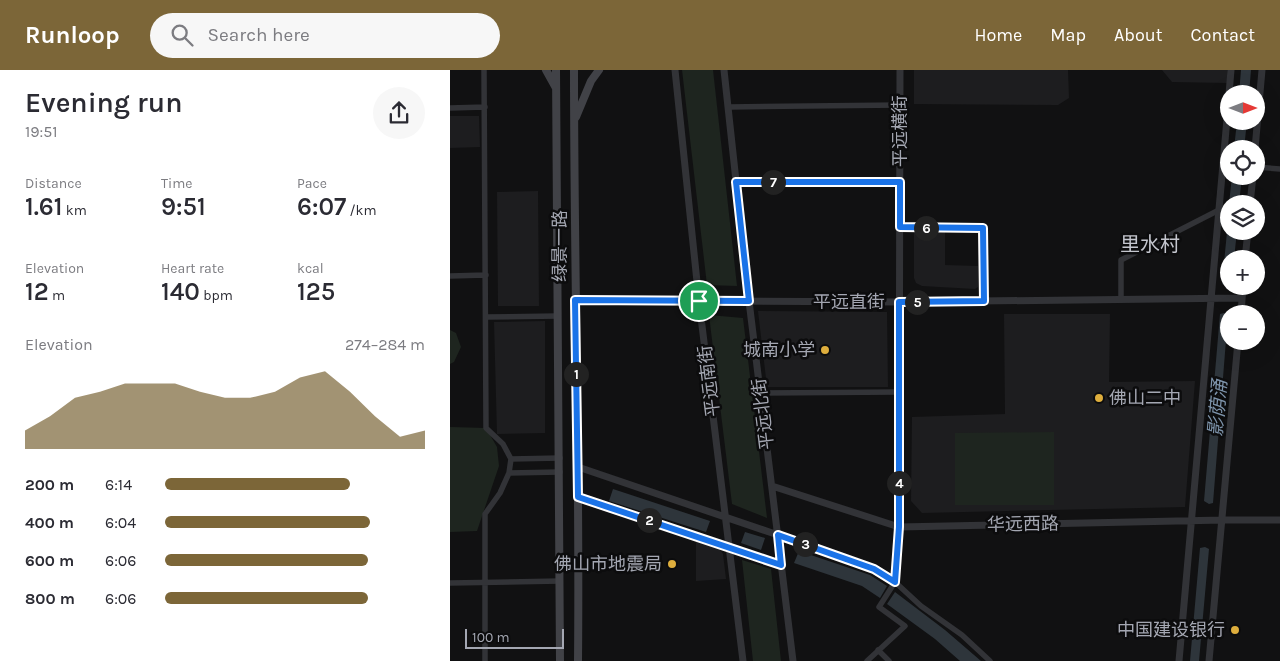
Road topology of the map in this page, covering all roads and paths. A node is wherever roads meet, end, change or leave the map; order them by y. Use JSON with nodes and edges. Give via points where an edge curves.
{"nodes":[{"id":1,"x":484,"y":70,"type":"edge"},
{"id":2,"x":546,"y":70,"type":"edge"},
{"id":3,"x":556,"y":70,"type":"edge"},
{"id":4,"x":574,"y":70,"type":"edge"},
{"id":5,"x":599,"y":70,"type":"edge"},
{"id":6,"x":675,"y":70,"type":"edge"},
{"id":7,"x":724,"y":70,"type":"edge"},
{"id":8,"x":900,"y":70,"type":"edge"},
{"id":9,"x":1231,"y":70,"type":"edge"},
{"id":10,"x":1262,"y":70,"type":"edge"},
{"id":11,"x":1230,"y":85,"type":"edge"},
{"id":12,"x":557,"y":90,"type":"junction"},
{"id":13,"x":900,"y":106,"type":"junction"},
{"id":14,"x":485,"y":107,"type":"junction"},
{"id":15,"x":729,"y":107,"type":"junction"},
{"id":16,"x":450,"y":108,"type":"edge"},
{"id":17,"x":574,"y":122,"type":"junction"},
{"id":18,"x":1226,"y":130,"type":"edge"},
{"id":19,"x":1256,"y":140,"type":"edge"},
{"id":20,"x":1265,"y":168,"type":"edge"},
{"id":21,"x":1280,"y":169,"type":"edge"},
{"id":22,"x":736,"y":182,"type":"junction"},
{"id":23,"x":900,"y":182,"type":"junction"},
{"id":24,"x":1219,"y":210,"type":"junction"},
{"id":25,"x":900,"y":227,"type":"junction"},
{"id":26,"x":486,"y":275,"type":"junction"},
{"id":27,"x":450,"y":276,"type":"edge"},
{"id":28,"x":1240,"y":295,"type":"edge"},
{"id":29,"x":1239,"y":298,"type":"junction"},
{"id":30,"x":1214,"y":299,"type":"junction"},
{"id":31,"x":575,"y":300,"type":"junction"},
{"id":32,"x":1121,"y":300,"type":"junction"},
{"id":33,"x":699,"y":301,"type":"junction"},
{"id":34,"x":749,"y":301,"type":"junction"},
{"id":35,"x":984,"y":301,"type":"junction"},
{"id":36,"x":899,"y":302,"type":"junction"},
{"id":37,"x":1239,"y":305,"type":"edge"},
{"id":38,"x":486,"y":316,"type":"junction"},
{"id":39,"x":558,"y":316,"type":"junction"},
{"id":40,"x":1237,"y":350,"type":"edge"},
{"id":41,"x":899,"y":392,"type":"junction"},
{"id":42,"x":760,"y":393,"type":"junction"},
{"id":43,"x":560,"y":458,"type":"junction"},
{"id":44,"x":511,"y":459,"type":"junction"},
{"id":45,"x":578,"y":467,"type":"junction"},
{"id":46,"x":560,"y":472,"type":"junction"},
{"id":47,"x":510,"y":473,"type":"junction"},
{"id":48,"x":772,"y":486,"type":"junction"},
{"id":49,"x":578,"y":497,"type":"junction"},
{"id":50,"x":725,"y":517,"type":"junction"},
{"id":51,"x":1192,"y":520,"type":"junction"},
{"id":52,"x":1223,"y":520,"type":"junction"},
{"id":53,"x":1280,"y":520,"type":"edge"},
{"id":54,"x":899,"y":527,"type":"junction"},
{"id":55,"x":778,"y":535,"type":"junction"},
{"id":56,"x":729,"y":547,"type":"junction"},
{"id":57,"x":781,"y":565,"type":"junction"},
{"id":58,"x":560,"y":581,"type":"junction"},
{"id":59,"x":485,"y":582,"type":"junction"},
{"id":60,"x":895,"y":582,"type":"junction"},
{"id":61,"x":450,"y":583,"type":"edge"},
{"id":62,"x":878,"y":650,"type":"junction"},
{"id":63,"x":485,"y":661,"type":"edge"},
{"id":64,"x":560,"y":661,"type":"edge"},
{"id":65,"x":578,"y":661,"type":"edge"},
{"id":66,"x":743,"y":661,"type":"edge"},
{"id":67,"x":793,"y":661,"type":"edge"},
{"id":68,"x":867,"y":661,"type":"edge"},
{"id":69,"x":889,"y":661,"type":"edge"},
{"id":70,"x":990,"y":661,"type":"edge"},
{"id":71,"x":1179,"y":661,"type":"edge"},
{"id":72,"x":1209,"y":661,"type":"edge"}],
"edges":[{"from":1,"to":14,"type":"street"},
{"from":2,"to":12,"type":"main road"},
{"from":3,"to":12,"type":"main road","name":"绿景一路"},
{"from":4,"to":17,"type":"main road","name":"绿景一路"},
{"from":5,"to":17,"type":"main road","via":[[591,80]]},
{"from":6,"to":33,"type":"street","name":"平远南街"},
{"from":7,"to":15,"type":"street","name":"平远北街"},
{"from":8,"to":13,"type":"street","name":"平远横街"},
{"from":9,"to":11,"type":"street"},
{"from":10,"to":19,"type":"street"},
{"from":12,"to":39,"type":"main road","name":"绿景一路"},
{"from":13,"to":15,"type":"street"},
{"from":13,"to":23,"type":"street","name":"平远横街"},
{"from":14,"to":16,"type":"street"},
{"from":14,"to":26,"type":"street"},
{"from":15,"to":22,"type":"street","name":"平远北街"},
{"from":17,"to":31,"type":"main road","name":"绿景一路"},
{"from":18,"to":24,"type":"street"},
{"from":20,"to":21,"type":"street"},
{"from":22,"to":23,"type":"street"},
{"from":22,"to":34,"type":"street","name":"平远北街"},
{"from":23,"to":25,"type":"street","name":"平远横街"},
{"from":24,"to":30,"type":"street"},
{"from":24,"to":32,"type":"street","via":[[1122,260]]},
{"from":25,"to":35,"type":"street","via":[[983,228]]},
{"from":25,"to":36,"type":"street","name":"平远横街"},
{"from":26,"to":27,"type":"street"},
{"from":26,"to":38,"type":"street"},
{"from":28,"to":29,"type":"street"},
{"from":29,"to":30,"type":"street","name":"平远直街"},
{"from":29,"to":37,"type":"street"},
{"from":30,"to":32,"type":"street","name":"平远直街"},
{"from":30,"to":51,"type":"street"},
{"from":31,"to":33,"type":"street","name":"平远直街"},
{"from":31,"to":45,"type":"main road","name":"绿景一路"},
{"from":32,"to":35,"type":"street","name":"平远直街"},
{"from":33,"to":34,"type":"street","name":"平远直街"},
{"from":33,"to":50,"type":"street","name":"平远南街"},
{"from":34,"to":36,"type":"street","name":"平远直街"},
{"from":34,"to":42,"type":"street","name":"平远北街"},
{"from":35,"to":36,"type":"street","name":"平远直街"},
{"from":36,"to":41,"type":"street","name":"平远横街"},
{"from":38,"to":39,"type":"street"},
{"from":38,"to":44,"type":"street","via":[[486,428],[503,444]]},
{"from":39,"to":43,"type":"main road","name":"绿景一路"},
{"from":40,"to":52,"type":"street"},
{"from":41,"to":42,"type":"street"},
{"from":41,"to":54,"type":"street","name":"平远横街"},
{"from":42,"to":48,"type":"street","name":"平远北街"},
{"from":43,"to":44,"type":"street"},
{"from":43,"to":46,"type":"main road","name":"绿景一路"},
{"from":44,"to":47,"type":"street"},
{"from":45,"to":49,"type":"main road","name":"绿景一路"},
{"from":45,"to":50,"type":"street"},
{"from":46,"to":47,"type":"street"},
{"from":46,"to":58,"type":"main road","name":"绿景一路"},
{"from":47,"to":59,"type":"street","via":[[485,514]]},
{"from":48,"to":54,"type":"street","name":"华远西路"},
{"from":48,"to":55,"type":"street","name":"平远北街"},
{"from":49,"to":56,"type":"street"},
{"from":49,"to":65,"type":"main road","name":"绿景一路"},
{"from":50,"to":55,"type":"street"},
{"from":50,"to":56,"type":"street","name":"平远南街"},
{"from":51,"to":52,"type":"street","name":"华远西路"},
{"from":51,"to":54,"type":"street","name":"华远西路"},
{"from":51,"to":71,"type":"street"},
{"from":52,"to":53,"type":"street","name":"华远西路"},
{"from":52,"to":72,"type":"street"},
{"from":54,"to":60,"type":"street","name":"平远横街"},
{"from":55,"to":57,"type":"street","name":"平远北街"},
{"from":55,"to":60,"type":"street","via":[[874,569]]},
{"from":56,"to":57,"type":"street"},
{"from":56,"to":66,"type":"street","name":"平远南街"},
{"from":57,"to":67,"type":"street","name":"平远北街"},
{"from":58,"to":59,"type":"street"},
{"from":58,"to":64,"type":"main road","name":"绿景一路"},
{"from":59,"to":61,"type":"street"},
{"from":59,"to":63,"type":"street"},
{"from":60,"to":62,"type":"street","via":[[879,607],[905,626]]},
{"from":60,"to":70,"type":"street"},
{"from":62,"to":68,"type":"street"},
{"from":62,"to":69,"type":"street"}]}
